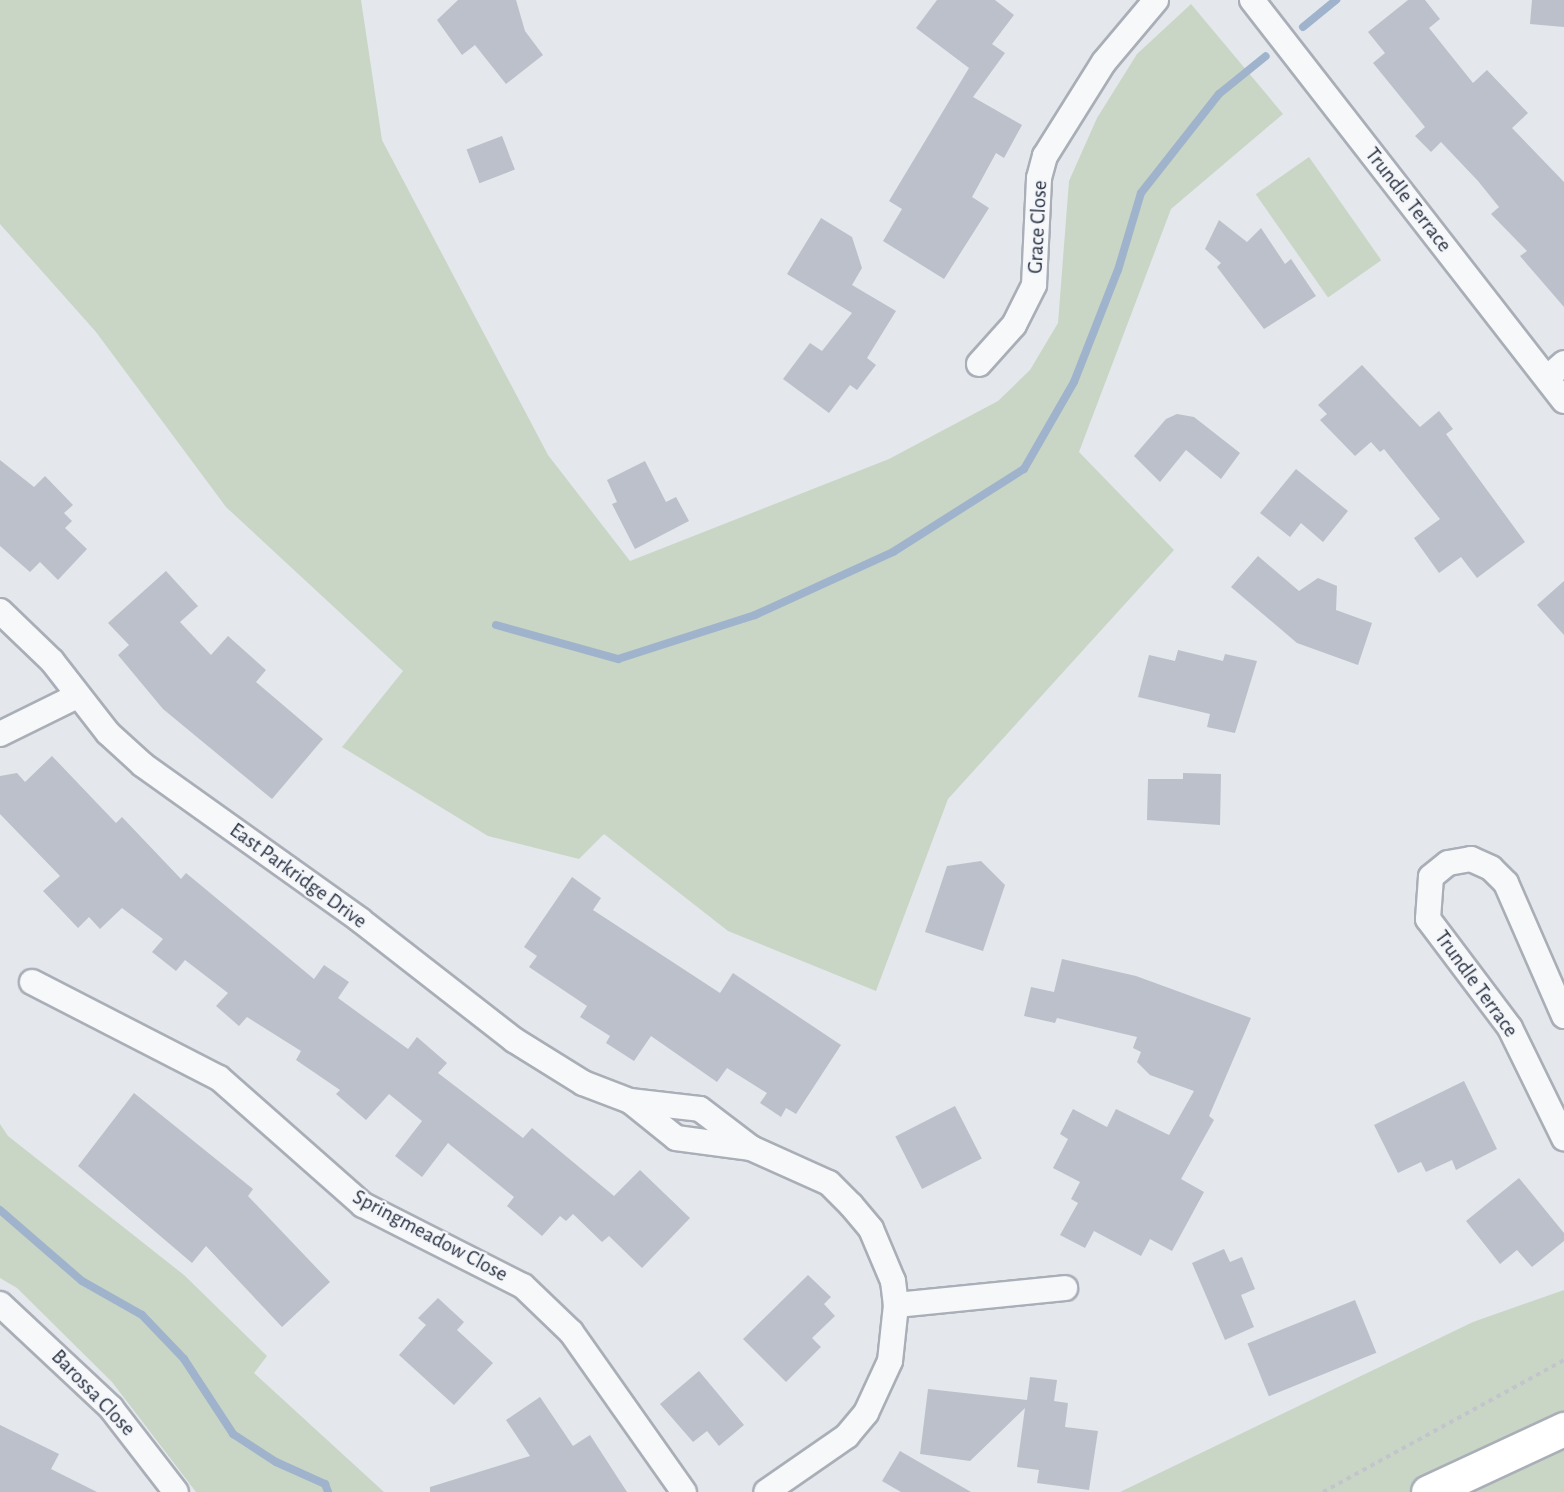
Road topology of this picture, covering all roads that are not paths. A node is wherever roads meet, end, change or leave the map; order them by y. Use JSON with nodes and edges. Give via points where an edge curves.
{"nodes":[{"id":1,"x":1156,"y":0,"type":"edge"},
{"id":2,"x":1252,"y":0,"type":"edge"},
{"id":3,"x":979,"y":364,"type":"dead end"},
{"id":4,"x":1555,"y":371,"type":"edge"},
{"id":5,"x":1564,"y":400,"type":"edge"},
{"id":6,"x":0,"y":611,"type":"edge"},
{"id":7,"x":77,"y":696,"type":"junction"},
{"id":8,"x":0,"y":734,"type":"edge"},
{"id":9,"x":32,"y":982,"type":"dead end"},
{"id":10,"x":1564,"y":1016,"type":"edge"},
{"id":11,"x":630,"y":1101,"type":"junction"},
{"id":12,"x":1564,"y":1138,"type":"edge"},
{"id":13,"x":751,"y":1148,"type":"junction"},
{"id":14,"x":1065,"y":1288,"type":"dead end"},
{"id":15,"x":0,"y":1304,"type":"edge"},
{"id":16,"x":896,"y":1305,"type":"junction"},
{"id":17,"x":1564,"y":1429,"type":"edge"},
{"id":18,"x":176,"y":1492,"type":"edge"},
{"id":19,"x":684,"y":1492,"type":"edge"},
{"id":20,"x":765,"y":1492,"type":"edge"},
{"id":21,"x":1428,"y":1492,"type":"edge"}],
"edges":[{"from":1,"to":3,"type":"street","name":"Grace Close","via":[[1104,62],[1045,156],[1038,189],[1034,285],[1014,325]]},
{"from":2,"to":4,"type":"street","name":"Trundle Terrace"},
{"from":4,"to":5,"type":"street","name":"Trundle Terrace"},
{"from":6,"to":7,"type":"street","name":"East Parkridge Drive","via":[[52,661]]},
{"from":7,"to":8,"type":"street"},
{"from":7,"to":11,"type":"street","name":"East Parkridge Drive","via":[[108,733],[143,765],[360,920],[514,1040],[583,1083]]},
{"from":9,"to":19,"type":"street","name":"Springmeadow Close","via":[[219,1078],[363,1205],[523,1286],[571,1332]]},
{"from":10,"to":12,"type":"street","name":"Trundle Terrace","via":[[1506,883],[1491,868],[1471,859],[1448,863],[1431,877],[1428,919],[1510,1028]]},
{"from":11,"to":13,"type":"street","name":"East Parkridge Drive","via":[[700,1109]]},
{"from":11,"to":13,"type":"street","name":"East Parkridge Drive","via":[[676,1138]]},
{"from":13,"to":16,"type":"street","name":"East Parkridge Drive","via":[[820,1178],[851,1205],[885,1255]]},
{"from":14,"to":16,"type":"street"},
{"from":15,"to":18,"type":"street","name":"Barossa Close","via":[[111,1408]]},
{"from":16,"to":20,"type":"street","name":"East Parkridge Drive","via":[[890,1361],[866,1413],[820,1458]]},
{"from":17,"to":21,"type":"main road"}]}
